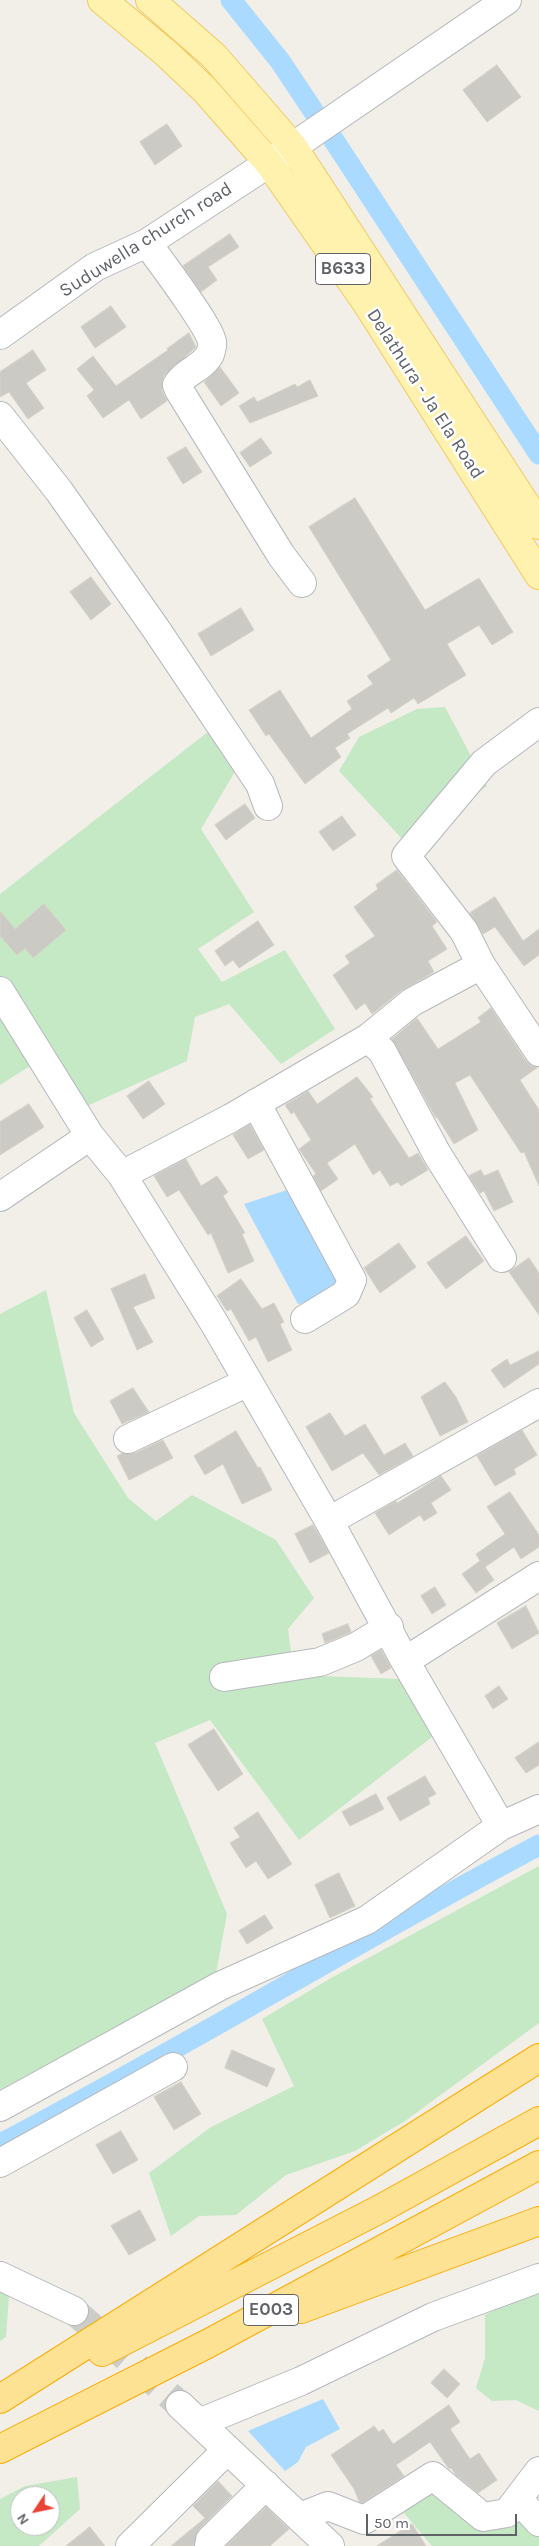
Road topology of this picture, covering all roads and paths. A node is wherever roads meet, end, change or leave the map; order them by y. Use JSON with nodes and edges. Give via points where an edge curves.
{"nodes":[{"id":1,"x":102,"y":0,"type":"edge"},
{"id":2,"x":150,"y":0,"type":"edge"},
{"id":3,"x":507,"y":0,"type":"edge"},
{"id":4,"x":293,"y":147,"type":"junction"},
{"id":5,"x":269,"y":163,"type":"junction"},
{"id":6,"x":147,"y":243,"type":"junction"},
{"id":7,"x":0,"y":335,"type":"edge"},
{"id":8,"x":0,"y":416,"type":"edge"},
{"id":9,"x":539,"y":525,"type":"edge"},
{"id":10,"x":539,"y":575,"type":"edge"},
{"id":11,"x":302,"y":582,"type":"dead end"},
{"id":12,"x":539,"y":722,"type":"edge"},
{"id":13,"x":268,"y":806,"type":"dead end"},
{"id":14,"x":481,"y":965,"type":"junction"},
{"id":15,"x":0,"y":991,"type":"edge"},
{"id":16,"x":368,"y":1038,"type":"junction"},
{"id":17,"x":539,"y":1052,"type":"edge"},
{"id":18,"x":256,"y":1103,"type":"junction"},
{"id":19,"x":90,"y":1136,"type":"junction"},
{"id":20,"x":122,"y":1175,"type":"junction"},
{"id":21,"x":0,"y":1197,"type":"edge"},
{"id":22,"x":502,"y":1258,"type":"dead end"},
{"id":23,"x":305,"y":1320,"type":"dead end"},
{"id":24,"x":248,"y":1382,"type":"junction"},
{"id":25,"x":539,"y":1403,"type":"edge"},
{"id":26,"x":128,"y":1439,"type":"dead end"},
{"id":27,"x":329,"y":1521,"type":"junction"},
{"id":28,"x":539,"y":1576,"type":"edge"},
{"id":29,"x":388,"y":1627,"type":"junction"},
{"id":30,"x":405,"y":1661,"type":"junction"},
{"id":31,"x":224,"y":1677,"type":"dead end"},
{"id":32,"x":539,"y":1809,"type":"edge"},
{"id":33,"x":501,"y":1826,"type":"junction"},
{"id":34,"x":539,"y":2058,"type":"edge"},
{"id":35,"x":173,"y":2067,"type":"dead end"},
{"id":36,"x":0,"y":2107,"type":"edge"},
{"id":37,"x":539,"y":2121,"type":"edge"},
{"id":38,"x":0,"y":2163,"type":"edge"},
{"id":39,"x":539,"y":2165,"type":"edge"},
{"id":40,"x":539,"y":2222,"type":"edge"},
{"id":41,"x":0,"y":2276,"type":"edge"},
{"id":42,"x":539,"y":2278,"type":"edge"},
{"id":43,"x":74,"y":2312,"type":"tunnel mouth"},
{"id":44,"x":209,"y":2343,"type":"junction"},
{"id":45,"x":0,"y":2401,"type":"edge"},
{"id":46,"x":0,"y":2449,"type":"edge"},
{"id":47,"x":227,"y":2450,"type":"junction"},
{"id":48,"x":539,"y":2471,"type":"edge"},
{"id":49,"x":266,"y":2485,"type":"junction"},
{"id":50,"x":518,"y":2499,"type":"junction"},
{"id":51,"x":300,"y":2517,"type":"junction"},
{"id":52,"x":539,"y":2522,"type":"edge"},
{"id":53,"x":130,"y":2546,"type":"edge"},
{"id":54,"x":208,"y":2546,"type":"edge"},
{"id":55,"x":330,"y":2546,"type":"edge"}],
"edges":[{"from":1,"to":5,"type":"main road","name":"Delathura - Ja Ela Road","number":"B633","via":[[199,84]]},
{"from":2,"to":4,"type":"main road","name":"Delathura - Ja Ela Road","number":"B633","via":[[214,56]]},
{"from":3,"to":4,"type":"street","name":"Suduwella church road"},
{"from":4,"to":5,"type":"street","name":"Suduwella church road"},
{"from":4,"to":9,"type":"main road","name":"Delathura - Ja Ela Road","number":"B633"},
{"from":5,"to":6,"type":"street","name":"Suduwella church road"},
{"from":5,"to":10,"type":"main road","name":"Delathura - Ja Ela Road","number":"B633","via":[[366,302]]},
{"from":6,"to":7,"type":"street","name":"Suduwella church road","via":[[94,268]]},
{"from":6,"to":11,"type":"street","via":[[212,342],[210,353],[199,367],[180,380],[179,390],[281,554]]},
{"from":8,"to":13,"type":"street","via":[[59,492],[156,629],[260,784]]},
{"from":12,"to":14,"type":"street","via":[[484,763],[406,856],[464,931]]},
{"from":14,"to":16,"type":"street","via":[[412,1002]]},
{"from":14,"to":17,"type":"street"},
{"from":15,"to":19,"type":"street"},
{"from":16,"to":18,"type":"street"},
{"from":16,"to":22,"type":"street","via":[[382,1051],[437,1154]]},
{"from":18,"to":20,"type":"street"},
{"from":18,"to":23,"type":"street","via":[[352,1280],[346,1294]]},
{"from":19,"to":20,"type":"street"},
{"from":19,"to":21,"type":"street"},
{"from":20,"to":24,"type":"street"},
{"from":24,"to":26,"type":"street"},
{"from":24,"to":27,"type":"street"},
{"from":25,"to":27,"type":"street"},
{"from":27,"to":29,"type":"street"},
{"from":28,"to":30,"type":"street"},
{"from":29,"to":30,"type":"street"},
{"from":29,"to":31,"type":"street","via":[[356,1647],[320,1662]]},
{"from":30,"to":33,"type":"street"},
{"from":32,"to":33,"type":"street"},
{"from":33,"to":36,"type":"street","via":[[367,1920],[220,1986]]},
{"from":34,"to":45,"type":"highway"},
{"from":35,"to":38,"type":"street"},
{"from":37,"to":45,"type":"highway","number":"E003","via":[[190,2308]]},
{"from":39,"to":44,"type":"highway","number":"E003"},
{"from":40,"to":44,"type":"highway"},
{"from":41,"to":43,"type":"street"},
{"from":42,"to":47,"type":"street","via":[[433,2317],[300,2381],[189,2414]]},
{"from":44,"to":46,"type":"highway","number":"E003"},
{"from":47,"to":49,"type":"street"},
{"from":47,"to":53,"type":"street"},
{"from":48,"to":50,"type":"street"},
{"from":49,"to":51,"type":"street"},
{"from":49,"to":54,"type":"street","via":[[210,2540]]},
{"from":50,"to":51,"type":"street","via":[[507,2513],[484,2517],[433,2476],[364,2520],[328,2506]]},
{"from":50,"to":52,"type":"street"},
{"from":51,"to":55,"type":"street"}]}
